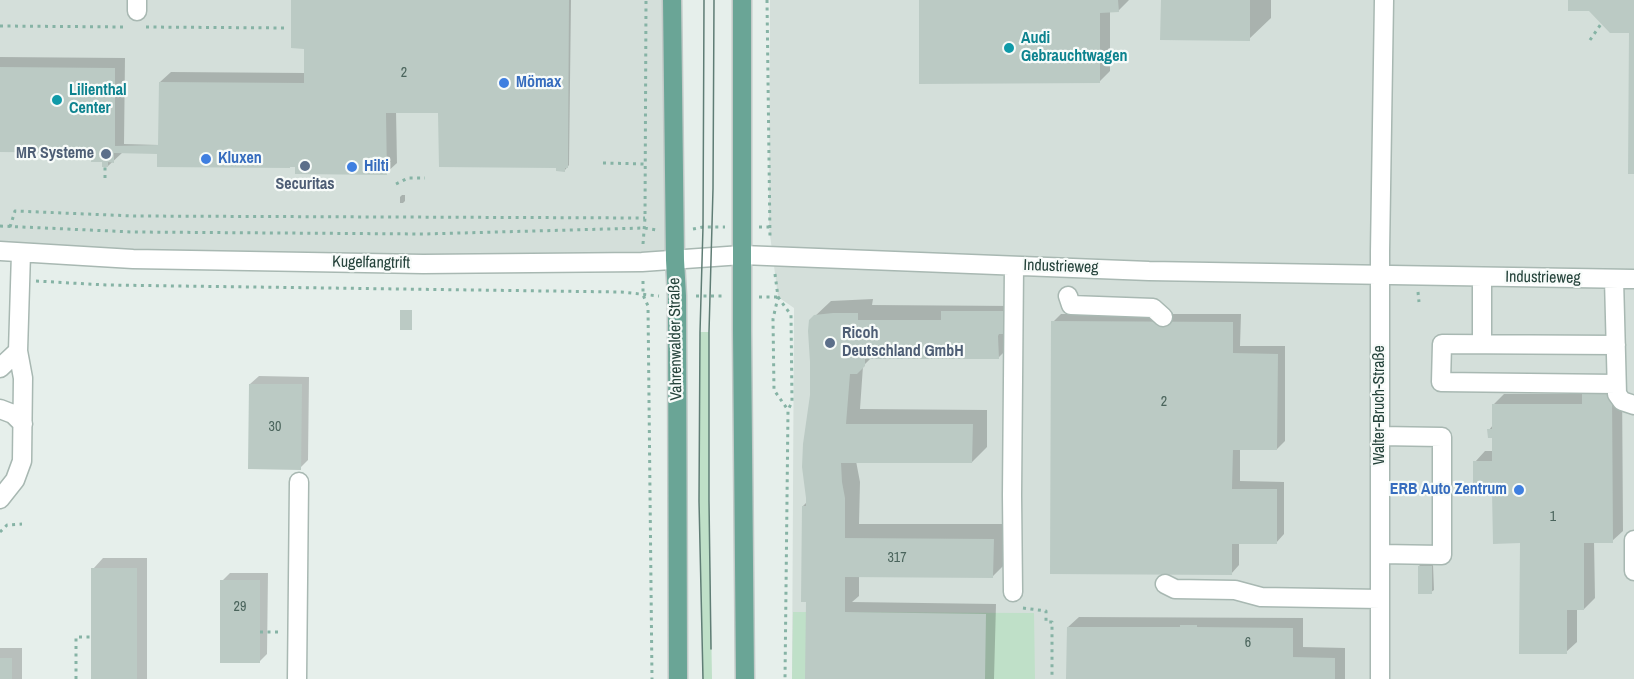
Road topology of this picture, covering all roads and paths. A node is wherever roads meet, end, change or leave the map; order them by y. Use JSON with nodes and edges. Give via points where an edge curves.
{"nodes":[{"id":1,"x":646,"y":0,"type":"edge"},
{"id":2,"x":672,"y":0,"type":"edge"},
{"id":3,"x":742,"y":0,"type":"edge"},
{"id":4,"x":767,"y":0,"type":"edge"},
{"id":5,"x":1384,"y":0,"type":"edge"},
{"id":6,"x":1601,"y":24,"type":"dead end"},
{"id":7,"x":1590,"y":40,"type":"dead end"},
{"id":8,"x":603,"y":163,"type":"dead end"},
{"id":9,"x":645,"y":164,"type":"junction"},
{"id":10,"x":105,"y":167,"type":"dead end"},
{"id":11,"x":105,"y":178,"type":"dead end"},
{"id":12,"x":425,"y":178,"type":"dead end"},
{"id":13,"x":396,"y":184,"type":"dead end"},
{"id":14,"x":645,"y":218,"type":"junction"},
{"id":15,"x":0,"y":226,"type":"edge"},
{"id":16,"x":10,"y":227,"type":"junction"},
{"id":17,"x":742,"y":227,"type":"junction"},
{"id":18,"x":644,"y":228,"type":"junction"},
{"id":19,"x":674,"y":233,"type":"junction"},
{"id":20,"x":0,"y":251,"type":"edge"},
{"id":21,"x":21,"y":253,"type":"junction"},
{"id":22,"x":742,"y":255,"type":"junction"},
{"id":23,"x":675,"y":260,"type":"junction"},
{"id":24,"x":642,"y":261,"type":"junction"},
{"id":25,"x":1014,"y":266,"type":"junction"},
{"id":26,"x":1380,"y":275,"type":"junction"},
{"id":27,"x":1482,"y":277,"type":"junction"},
{"id":28,"x":1614,"y":279,"type":"junction"},
{"id":29,"x":1634,"y":279,"type":"edge"},
{"id":30,"x":21,"y":280,"type":"junction"},
{"id":31,"x":644,"y":295,"type":"junction"},
{"id":32,"x":677,"y":296,"type":"junction"},
{"id":33,"x":742,"y":296,"type":"junction"},
{"id":34,"x":1068,"y":296,"type":"dead end"},
{"id":35,"x":778,"y":297,"type":"junction"},
{"id":36,"x":1162,"y":317,"type":"dead end"},
{"id":37,"x":1482,"y":344,"type":"junction"},
{"id":38,"x":1616,"y":345,"type":"junction"},
{"id":39,"x":18,"y":351,"type":"junction"},
{"id":40,"x":0,"y":369,"type":"edge"},
{"id":41,"x":1616,"y":384,"type":"junction"},
{"id":42,"x":1634,"y":405,"type":"edge"},
{"id":43,"x":0,"y":409,"type":"edge"},
{"id":44,"x":788,"y":411,"type":"junction"},
{"id":45,"x":23,"y":424,"type":"junction"},
{"id":46,"x":1380,"y":436,"type":"junction"},
{"id":47,"x":299,"y":482,"type":"dead end"},
{"id":48,"x":0,"y":499,"type":"edge"},
{"id":49,"x":22,"y":524,"type":"dead end"},
{"id":50,"x":0,"y":532,"type":"edge"},
{"id":51,"x":1634,"y":540,"type":"edge"},
{"id":52,"x":1380,"y":554,"type":"junction"},
{"id":53,"x":1634,"y":571,"type":"edge"},
{"id":54,"x":1165,"y":584,"type":"dead end"},
{"id":55,"x":1013,"y":592,"type":"joint"},
{"id":56,"x":1380,"y":599,"type":"junction"},
{"id":57,"x":91,"y":637,"type":"dead end"},
{"id":58,"x":76,"y":679,"type":"edge"},
{"id":59,"x":297,"y":679,"type":"edge"},
{"id":60,"x":652,"y":679,"type":"edge"},
{"id":61,"x":678,"y":679,"type":"edge"},
{"id":62,"x":745,"y":679,"type":"edge"},
{"id":63,"x":785,"y":679,"type":"edge"},
{"id":64,"x":1052,"y":679,"type":"edge"},
{"id":65,"x":1380,"y":679,"type":"edge"}],
"edges":[{"from":1,"to":9,"type":"path"},
{"from":2,"to":19,"type":"main road","name":"Vahrenwalder Straße"},
{"from":3,"to":17,"type":"main road"},
{"from":4,"to":17,"type":"path","via":[[769,227]]},
{"from":5,"to":26,"type":"street"},
{"from":6,"to":7,"type":"path"},
{"from":8,"to":9,"type":"path"},
{"from":9,"to":14,"type":"path"},
{"from":10,"to":11,"type":"path"},
{"from":12,"to":13,"type":"path","via":[[408,178]]},
{"from":14,"to":16,"type":"path","via":[[134,216],[15,211]]},
{"from":14,"to":18,"type":"path"},
{"from":15,"to":16,"type":"path"},
{"from":16,"to":18,"type":"path","via":[[412,234]]},
{"from":17,"to":19,"type":"path","via":[[703,227]]},
{"from":17,"to":22,"type":"main road"},
{"from":18,"to":19,"type":"path"},
{"from":18,"to":24,"type":"path"},
{"from":19,"to":23,"type":"main road","name":"Vahrenwalder Straße"},
{"from":20,"to":21,"type":"street","name":"Kugelfangtrift"},
{"from":21,"to":24,"type":"street","name":"Kugelfangtrift","via":[[412,264]]},
{"from":21,"to":30,"type":"street"},
{"from":22,"to":23,"type":"street","name":"Kugelfangtrift"},
{"from":22,"to":25,"type":"street","name":"Industrieweg"},
{"from":22,"to":33,"type":"main road"},
{"from":23,"to":24,"type":"street","name":"Kugelfangtrift"},
{"from":23,"to":32,"type":"main road","name":"Vahrenwalder Straße"},
{"from":25,"to":26,"type":"street","name":"Industrieweg"},
{"from":25,"to":55,"type":"street"},
{"from":26,"to":27,"type":"street","name":"Industrieweg"},
{"from":26,"to":46,"type":"street","name":"Walter-Bruch-Straße"},
{"from":27,"to":28,"type":"street","name":"Industrieweg"},
{"from":27,"to":37,"type":"street"},
{"from":28,"to":29,"type":"street","name":"Industrieweg"},
{"from":28,"to":38,"type":"street"},
{"from":30,"to":31,"type":"path"},
{"from":30,"to":39,"type":"street"},
{"from":31,"to":32,"type":"path"},
{"from":31,"to":60,"type":"path","via":[[648,306]]},
{"from":32,"to":33,"type":"path"},
{"from":32,"to":61,"type":"main road","name":"Vahrenwalder Straße"},
{"from":33,"to":35,"type":"path"},
{"from":33,"to":62,"type":"main road"},
{"from":34,"to":36,"type":"street","via":[[1071,305],[1153,308]]},
{"from":35,"to":44,"type":"path","via":[[773,320],[774,390]]},
{"from":35,"to":44,"type":"path","via":[[791,315],[792,402]]},
{"from":37,"to":38,"type":"street"},
{"from":37,"to":41,"type":"street","via":[[1442,344],[1441,382]]},
{"from":38,"to":41,"type":"street"},
{"from":39,"to":40,"type":"street"},
{"from":39,"to":45,"type":"street","via":[[23,378]]},
{"from":41,"to":42,"type":"street","via":[[1622,401]]},
{"from":43,"to":45,"type":"street"},
{"from":44,"to":63,"type":"path"},
{"from":45,"to":48,"type":"street","via":[[22,461],[15,480]]},
{"from":46,"to":52,"type":"street","name":"Walter-Bruch-Straße"},
{"from":46,"to":52,"type":"street","via":[[1442,437],[1442,555]]},
{"from":47,"to":59,"type":"street"},
{"from":49,"to":50,"type":"path","via":[[8,525]]},
{"from":51,"to":53,"type":"street"},
{"from":52,"to":56,"type":"street","name":"Walter-Bruch-Straße"},
{"from":54,"to":56,"type":"street","via":[[1175,589],[1235,590],[1261,597]]},
{"from":55,"to":64,"type":"path","via":[[1020,608],[1046,611],[1046,622],[1052,622]]},
{"from":56,"to":65,"type":"street","name":"Walter-Bruch-Straße"},
{"from":57,"to":58,"type":"path","via":[[76,637]]}]}
